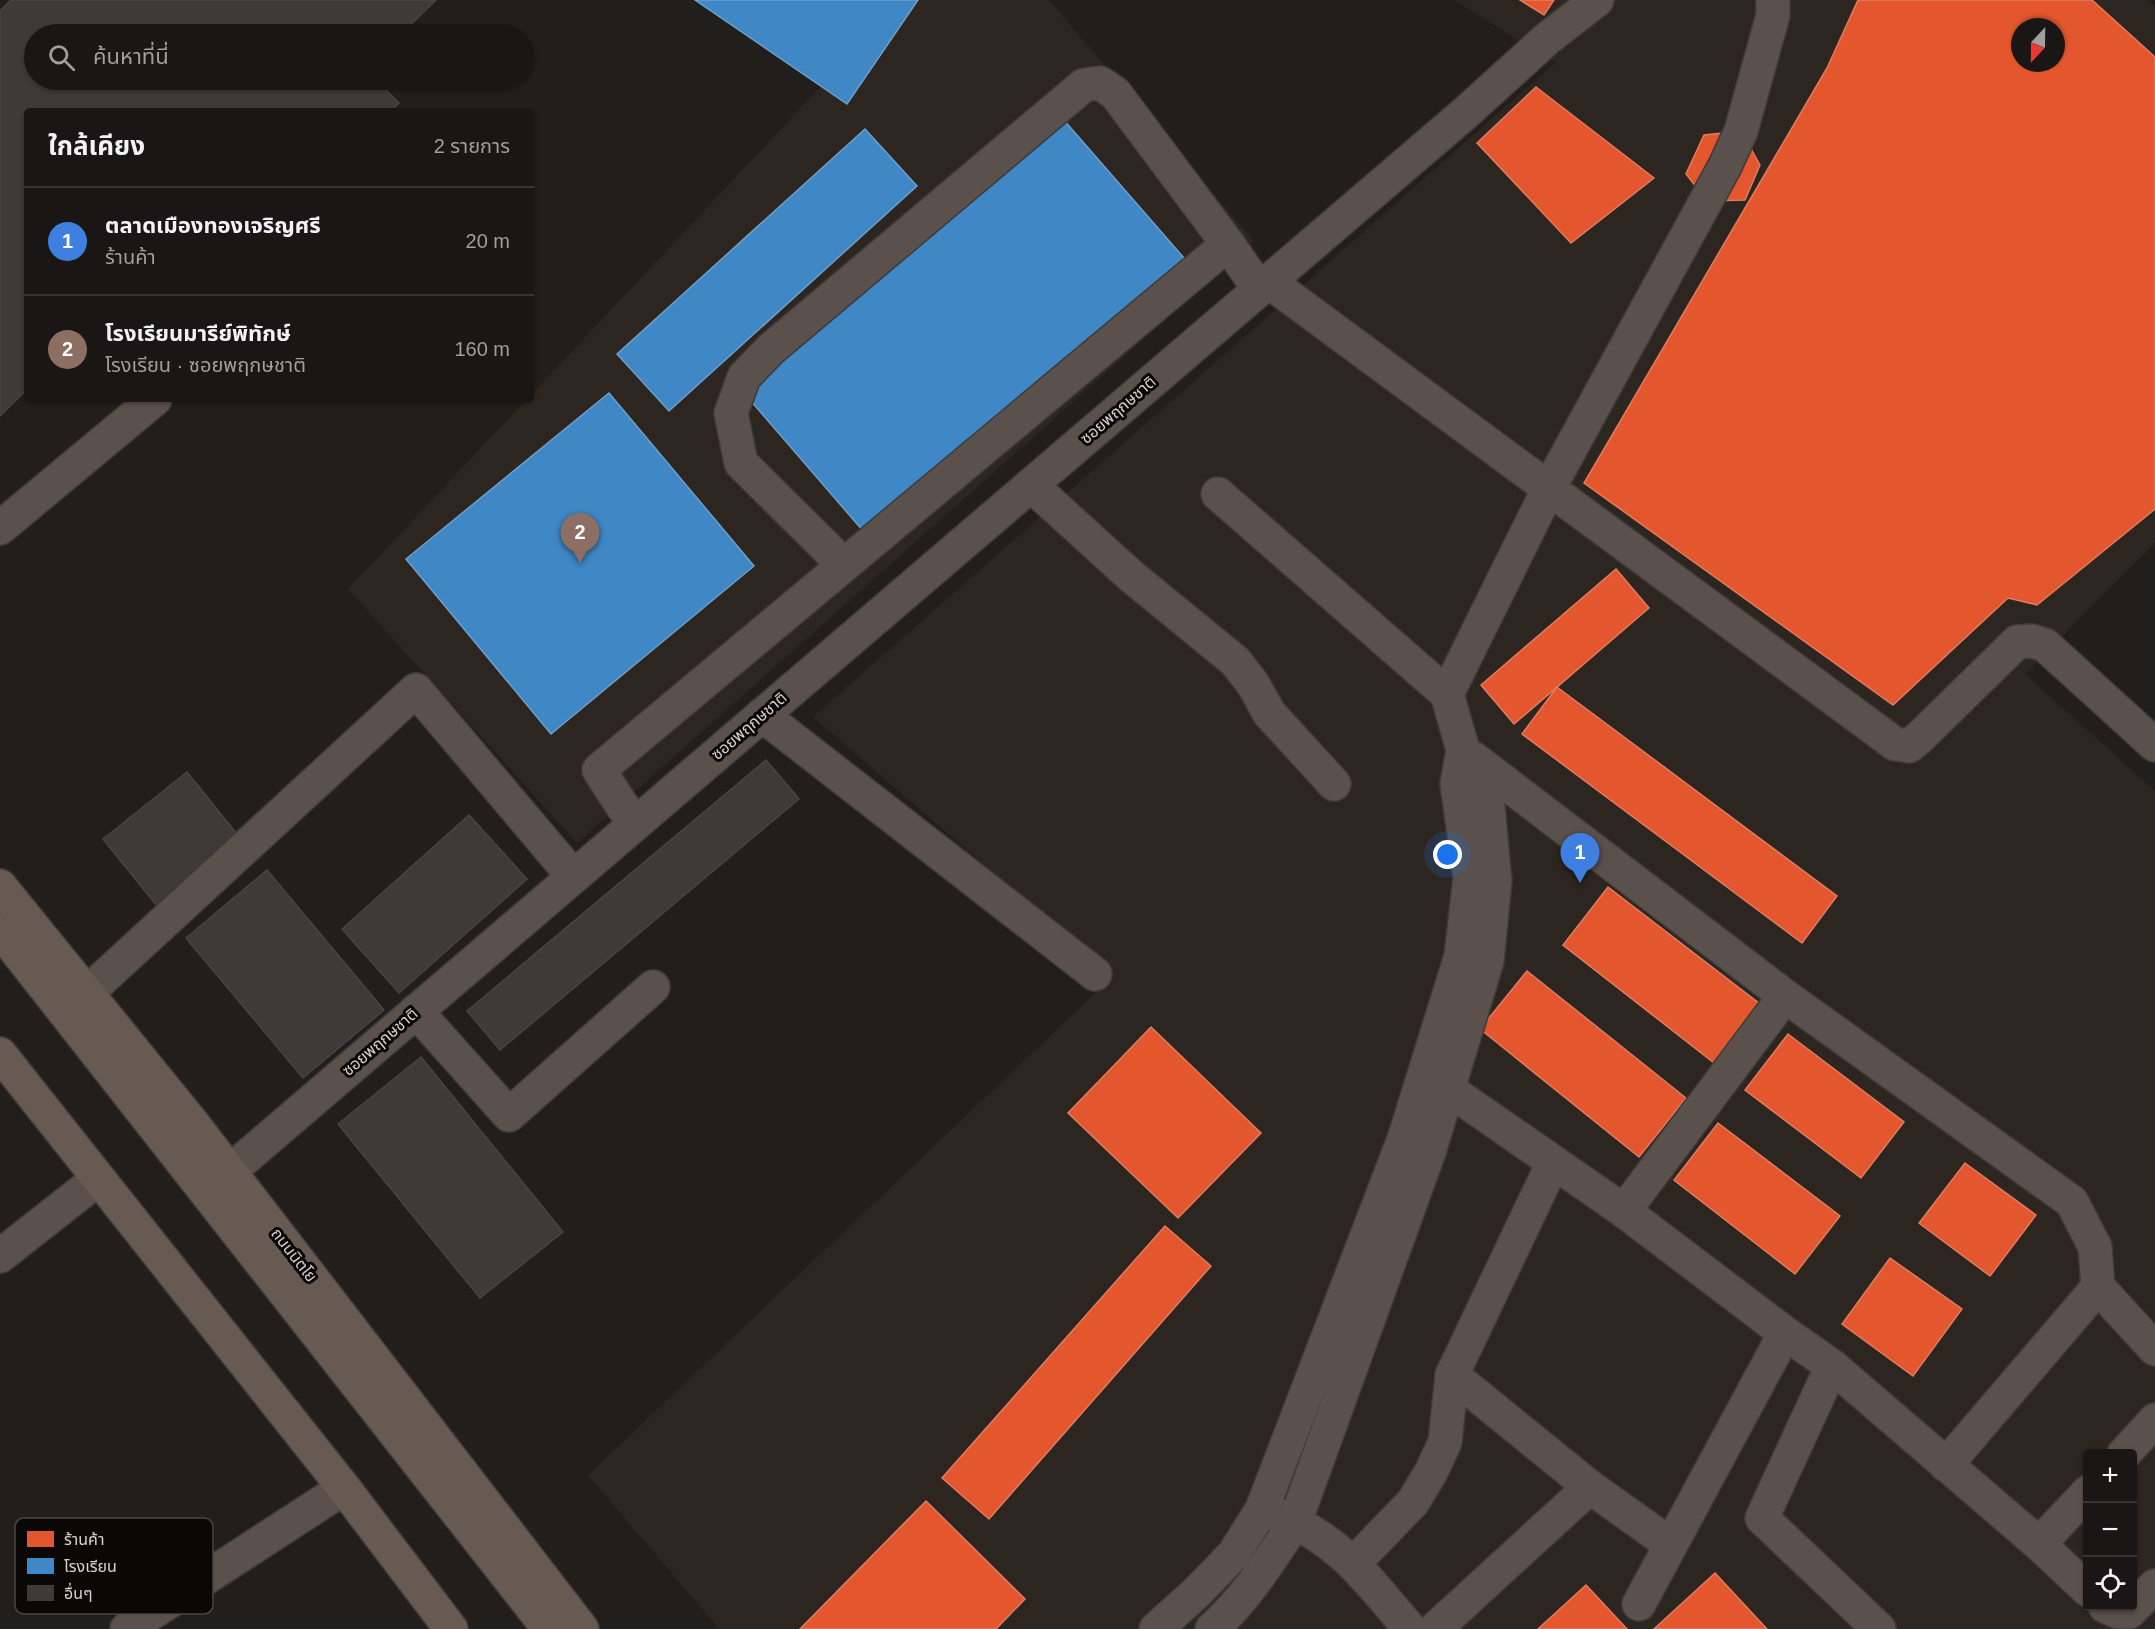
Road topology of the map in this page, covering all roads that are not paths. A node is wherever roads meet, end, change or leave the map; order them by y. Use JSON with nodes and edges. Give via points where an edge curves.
{"nodes":[{"id":1,"x":1597,"y":0,"type":"edge"},
{"id":2,"x":1773,"y":0,"type":"edge"},
{"id":3,"x":1228,"y":244,"type":"junction"},
{"id":4,"x":1264,"y":285,"type":"junction"},
{"id":5,"x":151,"y":402,"type":"edge"},
{"id":6,"x":1031,"y":485,"type":"junction"},
{"id":7,"x":1549,"y":488,"type":"junction"},
{"id":8,"x":1218,"y":494,"type":"dead end"},
{"id":9,"x":0,"y":528,"type":"edge"},
{"id":10,"x":844,"y":565,"type":"junction"},
{"id":11,"x":1447,"y":694,"type":"junction"},
{"id":12,"x":762,"y":715,"type":"junction"},
{"id":13,"x":2155,"y":745,"type":"edge"},
{"id":14,"x":1463,"y":750,"type":"junction"},
{"id":15,"x":1334,"y":784,"type":"dead end"},
{"id":16,"x":634,"y":824,"type":"junction"},
{"id":17,"x":573,"y":876,"type":"junction"},
{"id":18,"x":0,"y":886,"type":"edge"},
{"id":19,"x":0,"y":930,"type":"edge"},
{"id":20,"x":1095,"y":974,"type":"dead end"},
{"id":21,"x":653,"y":987,"type":"dead end"},
{"id":22,"x":88,"y":992,"type":"junction"},
{"id":23,"x":1785,"y":996,"type":"junction"},
{"id":24,"x":416,"y":1011,"type":"junction"},
{"id":25,"x":0,"y":1054,"type":"edge"},
{"id":26,"x":1435,"y":1085,"type":"junction"},
{"id":27,"x":1553,"y":1163,"type":"junction"},
{"id":28,"x":230,"y":1171,"type":"junction"},
{"id":29,"x":98,"y":1179,"type":"junction"},
{"id":30,"x":1624,"y":1211,"type":"junction"},
{"id":31,"x":0,"y":1256,"type":"edge"},
{"id":32,"x":2098,"y":1287,"type":"junction"},
{"id":33,"x":1785,"y":1333,"type":"junction"},
{"id":34,"x":2155,"y":1349,"type":"edge"},
{"id":35,"x":1832,"y":1366,"type":"junction"},
{"id":36,"x":1452,"y":1375,"type":"junction"},
{"id":37,"x":2155,"y":1420,"type":"edge"},
{"id":38,"x":2129,"y":1449,"type":"edge"},
{"id":39,"x":1946,"y":1465,"type":"junction"},
{"id":40,"x":1590,"y":1487,"type":"junction"},
{"id":41,"x":344,"y":1488,"type":"junction"},
{"id":42,"x":2083,"y":1497,"type":"edge"},
{"id":43,"x":1262,"y":1509,"type":"junction"},
{"id":44,"x":1294,"y":1522,"type":"junction"},
{"id":45,"x":1670,"y":1544,"type":"junction"},
{"id":46,"x":2039,"y":1544,"type":"junction"},
{"id":47,"x":1354,"y":1563,"type":"junction"},
{"id":48,"x":213,"y":1574,"type":"edge"},
{"id":49,"x":2083,"y":1585,"type":"edge"},
{"id":50,"x":2155,"y":1586,"type":"edge"},
{"id":51,"x":1639,"y":1604,"type":"dead end"},
{"id":52,"x":2137,"y":1604,"type":"edge"},
{"id":53,"x":151,"y":1614,"type":"edge"},
{"id":54,"x":128,"y":1629,"type":"edge"},
{"id":55,"x":451,"y":1629,"type":"edge"},
{"id":56,"x":549,"y":1629,"type":"edge"},
{"id":57,"x":582,"y":1629,"type":"edge"},
{"id":58,"x":1156,"y":1629,"type":"edge"},
{"id":59,"x":1212,"y":1629,"type":"edge"},
{"id":60,"x":1410,"y":1629,"type":"edge"},
{"id":61,"x":1435,"y":1629,"type":"edge"},
{"id":62,"x":1879,"y":1629,"type":"edge"}],
"edges":[{"from":1,"to":4,"type":"street","name":"ซอยพฤกษชาติ"},
{"from":2,"to":7,"type":"street","via":[[1773,15],[1741,131],[1701,212]]},
{"from":3,"to":4,"type":"street"},
{"from":3,"to":10,"type":"street"},
{"from":3,"to":10,"type":"street","via":[[1115,93],[1100,83],[1084,85],[771,349],[744,377],[731,413],[741,463]]},
{"from":4,"to":6,"type":"street","name":"ซอยพฤกษชาติ"},
{"from":4,"to":7,"type":"street"},
{"from":5,"to":9,"type":"street"},
{"from":6,"to":12,"type":"street","name":"ซอยพฤกษชาติ"},
{"from":6,"to":15,"type":"street","via":[[1131,576],[1235,661],[1269,713]]},
{"from":7,"to":11,"type":"street"},
{"from":7,"to":13,"type":"street","via":[[1895,744],[1909,746],[2017,642],[2032,641],[2045,645]]},
{"from":8,"to":11,"type":"street"},
{"from":10,"to":16,"type":"street","via":[[599,770]]},
{"from":11,"to":14,"type":"street"},
{"from":12,"to":16,"type":"street","name":"ซอยพฤกษชาติ"},
{"from":12,"to":20,"type":"street"},
{"from":14,"to":23,"type":"street"},
{"from":14,"to":26,"type":"street","via":[[1486,786],[1495,881],[1487,961]]},
{"from":16,"to":17,"type":"street","name":"ซอยพฤกษชาติ"},
{"from":17,"to":22,"type":"street","via":[[416,690]]},
{"from":17,"to":24,"type":"street","name":"ซอยพฤกษชาติ"},
{"from":18,"to":22,"type":"main road","name":"ถนนนิตโย"},
{"from":19,"to":56,"type":"main road"},
{"from":21,"to":24,"type":"street","via":[[509,1115]]},
{"from":22,"to":28,"type":"main road","name":"ถนนนิตโย"},
{"from":23,"to":30,"type":"street"},
{"from":23,"to":32,"type":"street","via":[[2072,1202],[2095,1247]]},
{"from":24,"to":28,"type":"street","name":"ซอยพฤกษชาติ"},
{"from":25,"to":29,"type":"main road"},
{"from":26,"to":27,"type":"street"},
{"from":26,"to":43,"type":"street","via":[[1404,1138]]},
{"from":26,"to":44,"type":"street","via":[[1429,1152]]},
{"from":27,"to":30,"type":"street"},
{"from":27,"to":36,"type":"street"},
{"from":28,"to":57,"type":"main road","name":"ถนนนิตโย"},
{"from":29,"to":31,"type":"street"},
{"from":29,"to":41,"type":"main road"},
{"from":30,"to":33,"type":"street"},
{"from":32,"to":34,"type":"street"},
{"from":32,"to":39,"type":"street"},
{"from":33,"to":35,"type":"street"},
{"from":33,"to":45,"type":"street"},
{"from":35,"to":39,"type":"street"},
{"from":35,"to":62,"type":"street","via":[[1762,1518]]},
{"from":36,"to":40,"type":"street"},
{"from":36,"to":47,"type":"street","via":[[1445,1443],[1431,1472],[1413,1502]]},
{"from":37,"to":38,"type":"street"},
{"from":39,"to":46,"type":"street"},
{"from":40,"to":45,"type":"street"},
{"from":40,"to":61,"type":"street"},
{"from":41,"to":48,"type":"street"},
{"from":41,"to":55,"type":"main road"},
{"from":42,"to":46,"type":"street"},
{"from":43,"to":44,"type":"street"},
{"from":43,"to":58,"type":"street","via":[[1234,1554]]},
{"from":44,"to":47,"type":"street","via":[[1322,1537]]},
{"from":44,"to":59,"type":"street","via":[[1260,1576]]},
{"from":45,"to":51,"type":"street"},
{"from":46,"to":49,"type":"street"},
{"from":47,"to":60,"type":"street"},
{"from":50,"to":52,"type":"street"},
{"from":53,"to":54,"type":"street"}]}
